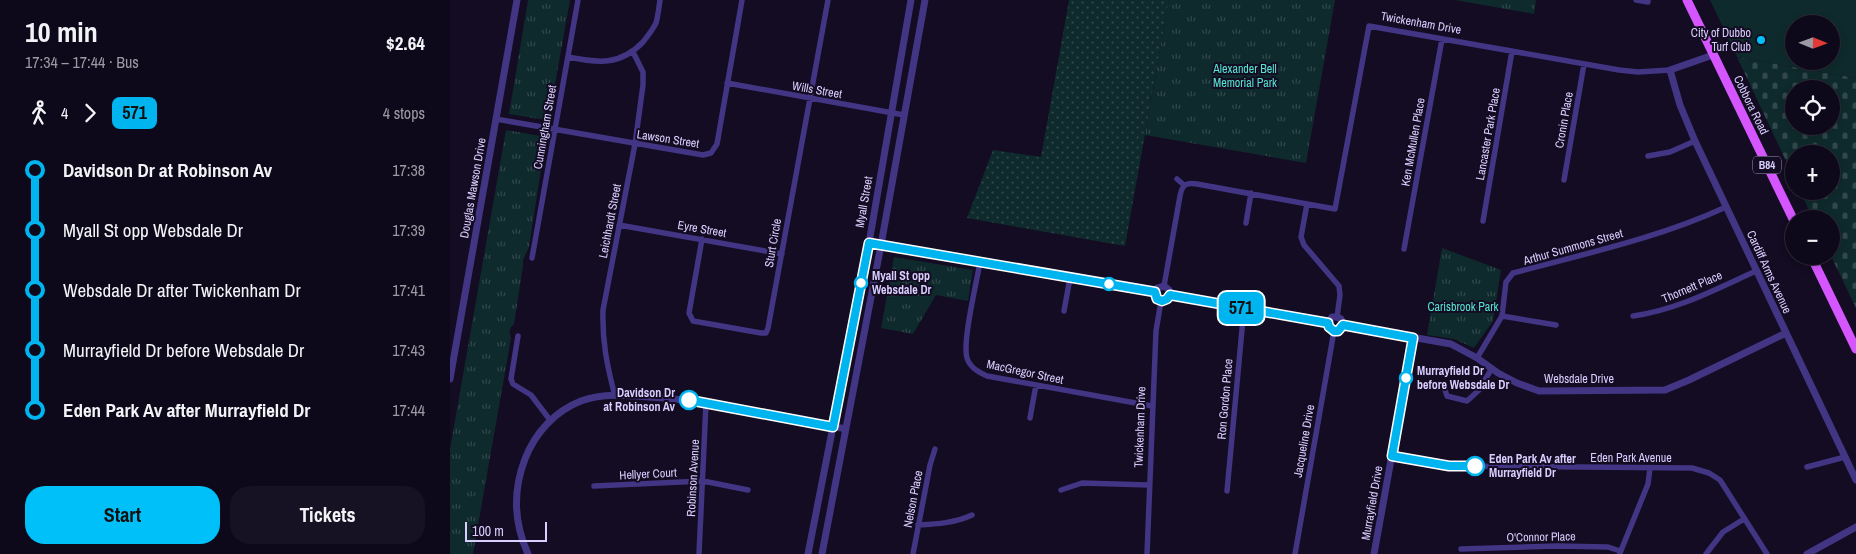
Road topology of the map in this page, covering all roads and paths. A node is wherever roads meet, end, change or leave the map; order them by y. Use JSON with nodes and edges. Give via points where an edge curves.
{"nodes":[{"id":1,"x":517,"y":0,"type":"edge"},
{"id":2,"x":578,"y":0,"type":"edge"},
{"id":3,"x":660,"y":0,"type":"edge"},
{"id":4,"x":742,"y":0,"type":"edge"},
{"id":5,"x":828,"y":0,"type":"edge"},
{"id":6,"x":912,"y":0,"type":"edge"},
{"id":7,"x":925,"y":0,"type":"edge"},
{"id":8,"x":1636,"y":0,"type":"edge"},
{"id":9,"x":1648,"y":0,"type":"edge"},
{"id":10,"x":1687,"y":0,"type":"edge"},
{"id":11,"x":1442,"y":39,"type":"junction"},
{"id":12,"x":1512,"y":51,"type":"junction"},
{"id":13,"x":633,"y":52,"type":"junction"},
{"id":14,"x":1713,"y":55,"type":"junction"},
{"id":15,"x":568,"y":57,"type":"junction"},
{"id":16,"x":1584,"y":64,"type":"junction"},
{"id":17,"x":1670,"y":70,"type":"junction"},
{"id":18,"x":727,"y":83,"type":"junction"},
{"id":19,"x":810,"y":99,"type":"junction"},
{"id":20,"x":891,"y":113,"type":"junction"},
{"id":21,"x":904,"y":115,"type":"junction"},
{"id":22,"x":496,"y":120,"type":"junction"},
{"id":23,"x":554,"y":130,"type":"junction"},
{"id":24,"x":1695,"y":142,"type":"junction"},
{"id":25,"x":635,"y":144,"type":"junction"},
{"id":26,"x":1648,"y":156,"type":"dead end"},
{"id":27,"x":1177,"y":179,"type":"dead end"},
{"id":28,"x":1564,"y":180,"type":"dead end"},
{"id":29,"x":1184,"y":186,"type":"junction"},
{"id":30,"x":1251,"y":193,"type":"junction"},
{"id":31,"x":1307,"y":204,"type":"junction"},
{"id":32,"x":1726,"y":207,"type":"junction"},
{"id":33,"x":1789,"y":210,"type":"edge"},
{"id":34,"x":1483,"y":220,"type":"dead end"},
{"id":35,"x":1246,"y":223,"type":"dead end"},
{"id":36,"x":619,"y":224,"type":"junction"},
{"id":37,"x":702,"y":239,"type":"junction"},
{"id":38,"x":869,"y":243,"type":"junction"},
{"id":39,"x":881,"y":245,"type":"junction"},
{"id":40,"x":1404,"y":249,"type":"dead end"},
{"id":41,"x":782,"y":254,"type":"junction"},
{"id":42,"x":532,"y":258,"type":"dead end"},
{"id":43,"x":980,"y":262,"type":"junction"},
{"id":44,"x":1815,"y":265,"type":"edge"},
{"id":45,"x":1756,"y":271,"type":"junction"},
{"id":46,"x":1070,"y":278,"type":"junction"},
{"id":47,"x":1164,"y":286,"type":"junction"},
{"id":48,"x":1155,"y":292,"type":"junction"},
{"id":49,"x":1170,"y":295,"type":"junction"},
{"id":50,"x":1162,"y":301,"type":"junction"},
{"id":51,"x":1244,"y":308,"type":"junction"},
{"id":52,"x":1064,"y":311,"type":"dead end"},
{"id":53,"x":1502,"y":316,"type":"junction"},
{"id":54,"x":1633,"y":316,"type":"dead end"},
{"id":55,"x":1337,"y":317,"type":"junction"},
{"id":56,"x":1328,"y":323,"type":"junction"},
{"id":57,"x":1343,"y":325,"type":"junction"},
{"id":58,"x":1556,"y":325,"type":"dead end"},
{"id":59,"x":1334,"y":331,"type":"junction"},
{"id":60,"x":1786,"y":333,"type":"junction"},
{"id":61,"x":518,"y":336,"type":"dead end"},
{"id":62,"x":1413,"y":338,"type":"junction"},
{"id":63,"x":1856,"y":349,"type":"edge"},
{"id":64,"x":1477,"y":358,"type":"junction"},
{"id":65,"x":1492,"y":368,"type":"junction"},
{"id":66,"x":450,"y":379,"type":"edge"},
{"id":67,"x":1443,"y":384,"type":"dead end"},
{"id":68,"x":1036,"y":385,"type":"junction"},
{"id":69,"x":615,"y":396,"type":"junction"},
{"id":70,"x":706,"y":402,"type":"junction"},
{"id":71,"x":1152,"y":406,"type":"junction"},
{"id":72,"x":1030,"y":418,"type":"dead end"},
{"id":73,"x":550,"y":420,"type":"junction"},
{"id":74,"x":833,"y":427,"type":"junction"},
{"id":75,"x":846,"y":429,"type":"junction"},
{"id":76,"x":935,"y":449,"type":"dead end"},
{"id":77,"x":1392,"y":456,"type":"junction"},
{"id":78,"x":1845,"y":457,"type":"junction"},
{"id":79,"x":1807,"y":467,"type":"dead end"},
{"id":80,"x":1650,"y":468,"type":"junction"},
{"id":81,"x":1856,"y":480,"type":"edge"},
{"id":82,"x":703,"y":481,"type":"junction"},
{"id":83,"x":1149,"y":485,"type":"junction"},
{"id":84,"x":594,"y":486,"type":"dead end"},
{"id":85,"x":748,"y":490,"type":"dead end"},
{"id":86,"x":1061,"y":490,"type":"dead end"},
{"id":87,"x":1226,"y":491,"type":"dead end"},
{"id":88,"x":972,"y":515,"type":"dead end"},
{"id":89,"x":1744,"y":519,"type":"junction"},
{"id":90,"x":918,"y":525,"type":"junction"},
{"id":91,"x":1856,"y":526,"type":"edge"},
{"id":92,"x":1461,"y":549,"type":"dead end"},
{"id":93,"x":1620,"y":552,"type":"edge"},
{"id":94,"x":528,"y":554,"type":"edge"},
{"id":95,"x":699,"y":554,"type":"edge"},
{"id":96,"x":808,"y":554,"type":"edge"},
{"id":97,"x":822,"y":554,"type":"edge"},
{"id":98,"x":913,"y":554,"type":"edge"},
{"id":99,"x":1147,"y":554,"type":"edge"},
{"id":100,"x":1295,"y":554,"type":"edge"},
{"id":101,"x":1374,"y":554,"type":"edge"},
{"id":102,"x":1706,"y":554,"type":"edge"},
{"id":103,"x":1767,"y":554,"type":"edge"},
{"id":104,"x":1808,"y":554,"type":"edge"}],
"edges":[{"from":1,"to":22,"type":"street","name":"Douglas Mawson Drive"},
{"from":2,"to":15,"type":"street","name":"Cunningham Street"},
{"from":3,"to":13,"type":"street","via":[[656,23]]},
{"from":4,"to":18,"type":"street","name":"Lawson Street"},
{"from":5,"to":19,"type":"street","name":"Sturt Circle"},
{"from":6,"to":20,"type":"street","name":"Myall Street"},
{"from":7,"to":21,"type":"street","name":"Myall Street"},
{"from":8,"to":9,"type":"street"},
{"from":10,"to":14,"type":"main road","name":"Cobbora Road","number":"B84"},
{"from":11,"to":12,"type":"street","name":"Twickenham Drive"},
{"from":11,"to":31,"type":"street","name":"Twickenham Drive","via":[[1369,26],[1335,209]]},
{"from":11,"to":40,"type":"street","name":"Ken McMullen Place"},
{"from":12,"to":16,"type":"street","name":"Twickenham Drive"},
{"from":12,"to":34,"type":"street","name":"Lancaster Park Place"},
{"from":13,"to":15,"type":"street","via":[[612,61]]},
{"from":13,"to":25,"type":"street","name":"Leichhardt Street","via":[[644,85]]},
{"from":14,"to":17,"type":"street","name":"Twickenham Drive"},
{"from":14,"to":33,"type":"main road","name":"Cobbora Road","number":"B84"},
{"from":15,"to":23,"type":"street","name":"Cunningham Street"},
{"from":16,"to":17,"type":"street","name":"Twickenham Drive","via":[[1638,72]]},
{"from":16,"to":28,"type":"street","name":"Cronin Place"},
{"from":17,"to":24,"type":"street","name":"Cardiff Arms Avenue"},
{"from":18,"to":19,"type":"street","name":"Wills Street"},
{"from":18,"to":25,"type":"street","name":"Lawson Street","via":[[717,144],[711,153],[703,155]]},
{"from":19,"to":20,"type":"street","name":"Wills Street"},
{"from":19,"to":41,"type":"street","name":"Sturt Circle"},
{"from":20,"to":21,"type":"street","name":"Wills Street"},
{"from":20,"to":38,"type":"street","name":"Myall Street"},
{"from":21,"to":39,"type":"street","name":"Myall Street"},
{"from":22,"to":23,"type":"street","name":"Lawson Street"},
{"from":22,"to":66,"type":"street","name":"Douglas Mawson Drive"},
{"from":23,"to":25,"type":"street","name":"Lawson Street"},
{"from":23,"to":42,"type":"street","name":"Cunningham Street"},
{"from":24,"to":26,"type":"street"},
{"from":24,"to":32,"type":"street","name":"Cardiff Arms Avenue"},
{"from":25,"to":36,"type":"street","name":"Leichhardt Street"},
{"from":27,"to":29,"type":"street"},
{"from":29,"to":30,"type":"street","name":"Twickenham Drive","via":[[1191,183]]},
{"from":29,"to":47,"type":"street"},
{"from":30,"to":31,"type":"street","name":"Twickenham Drive"},
{"from":30,"to":35,"type":"street"},
{"from":31,"to":55,"type":"street","via":[[1301,237],[1304,245],[1339,286]]},
{"from":32,"to":45,"type":"street","name":"Cardiff Arms Avenue"},
{"from":32,"to":53,"type":"street","name":"Arthur Summons Street","via":[[1670,230],[1513,274],[1506,282]]},
{"from":36,"to":37,"type":"street","name":"Eyre Street"},
{"from":36,"to":69,"type":"street","name":"Leichhardt Street","via":[[603,310],[606,361]]},
{"from":37,"to":41,"type":"street","name":"Eyre Street"},
{"from":37,"to":41,"type":"street","name":"Sturt Circle","via":[[689,313],[692,321],[702,323],[766,333]]},
{"from":38,"to":39,"type":"street"},
{"from":38,"to":74,"type":"street","name":"Myall Street"},
{"from":39,"to":43,"type":"street"},
{"from":39,"to":75,"type":"street","name":"Myall Street"},
{"from":43,"to":46,"type":"street"},
{"from":43,"to":68,"type":"street","name":"MacGregor Street","via":[[966,340],[967,358],[971,366],[987,376]]},
{"from":44,"to":63,"type":"main road"},
{"from":45,"to":54,"type":"street","name":"Thornett Place","via":[[1678,306]]},
{"from":45,"to":60,"type":"street","name":"Cardiff Arms Avenue"},
{"from":46,"to":48,"type":"street"},
{"from":46,"to":52,"type":"street"},
{"from":47,"to":48,"type":"street"},
{"from":47,"to":49,"type":"street"},
{"from":48,"to":50,"type":"street","via":[[1157,299]]},
{"from":49,"to":50,"type":"street"},
{"from":49,"to":51,"type":"street"},
{"from":50,"to":71,"type":"street","name":"Twickenham Drive","via":[[1156,331]]},
{"from":51,"to":56,"type":"street"},
{"from":51,"to":87,"type":"street","name":"Ron Gordon Place"},
{"from":53,"to":58,"type":"street"},
{"from":53,"to":64,"type":"street","name":"Arthur Summons Street"},
{"from":55,"to":56,"type":"street"},
{"from":55,"to":57,"type":"street"},
{"from":56,"to":59,"type":"street"},
{"from":57,"to":59,"type":"street"},
{"from":57,"to":62,"type":"street","name":"Websdale Drive"},
{"from":59,"to":100,"type":"street","name":"Jacqueline Drive"},
{"from":60,"to":65,"type":"street","name":"Websdale Drive","via":[[1665,390],[1539,391]]},
{"from":60,"to":78,"type":"street","name":"Cardiff Arms Avenue"},
{"from":61,"to":73,"type":"street","via":[[511,379],[513,384],[531,395]]},
{"from":62,"to":64,"type":"street","name":"Websdale Drive","via":[[1450,344]]},
{"from":62,"to":77,"type":"street","name":"Murrayfield Drive"},
{"from":64,"to":65,"type":"street","name":"Websdale Drive"},
{"from":65,"to":67,"type":"street","via":[[1479,390],[1467,401],[1446,396]]},
{"from":68,"to":71,"type":"street","name":"MacGregor Street"},
{"from":68,"to":72,"type":"street"},
{"from":69,"to":70,"type":"street"},
{"from":69,"to":73,"type":"street","via":[[582,401],[565,408]]},
{"from":70,"to":74,"type":"street"},
{"from":70,"to":82,"type":"street","name":"Robinson Avenue"},
{"from":71,"to":83,"type":"street","name":"Twickenham Drive"},
{"from":73,"to":94,"type":"street","via":[[528,450],[516,494],[516,515]]},
{"from":74,"to":75,"type":"street"},
{"from":74,"to":96,"type":"street","name":"Myall Street"},
{"from":75,"to":97,"type":"street","name":"Myall Street"},
{"from":76,"to":90,"type":"street","name":"Nelson Place"},
{"from":77,"to":80,"type":"street","name":"Eden Park Avenue","via":[[1449,466]]},
{"from":77,"to":101,"type":"street","name":"Murrayfield Drive"},
{"from":78,"to":79,"type":"street"},
{"from":78,"to":81,"type":"street","name":"Cardiff Arms Avenue"},
{"from":80,"to":89,"type":"street","name":"Eden Park Avenue","via":[[1692,468],[1708,473],[1720,480]]},
{"from":80,"to":93,"type":"street","via":[[1648,484]]},
{"from":82,"to":84,"type":"street","name":"Hellyer Court"},
{"from":82,"to":85,"type":"street","name":"Hellyer Court"},
{"from":82,"to":95,"type":"street","name":"Robinson Avenue"},
{"from":83,"to":86,"type":"street","via":[[1082,482]]},
{"from":83,"to":99,"type":"street","name":"Twickenham Drive"},
{"from":88,"to":90,"type":"street","via":[[939,524]]},
{"from":89,"to":102,"type":"street","via":[[1723,532]]},
{"from":89,"to":103,"type":"street","name":"Eden Park Avenue"},
{"from":90,"to":98,"type":"street","name":"Nelson Place"},
{"from":91,"to":104,"type":"street"},
{"from":92,"to":93,"type":"street","name":"O'Connor Place","via":[[1557,546],[1608,547]]}]}
